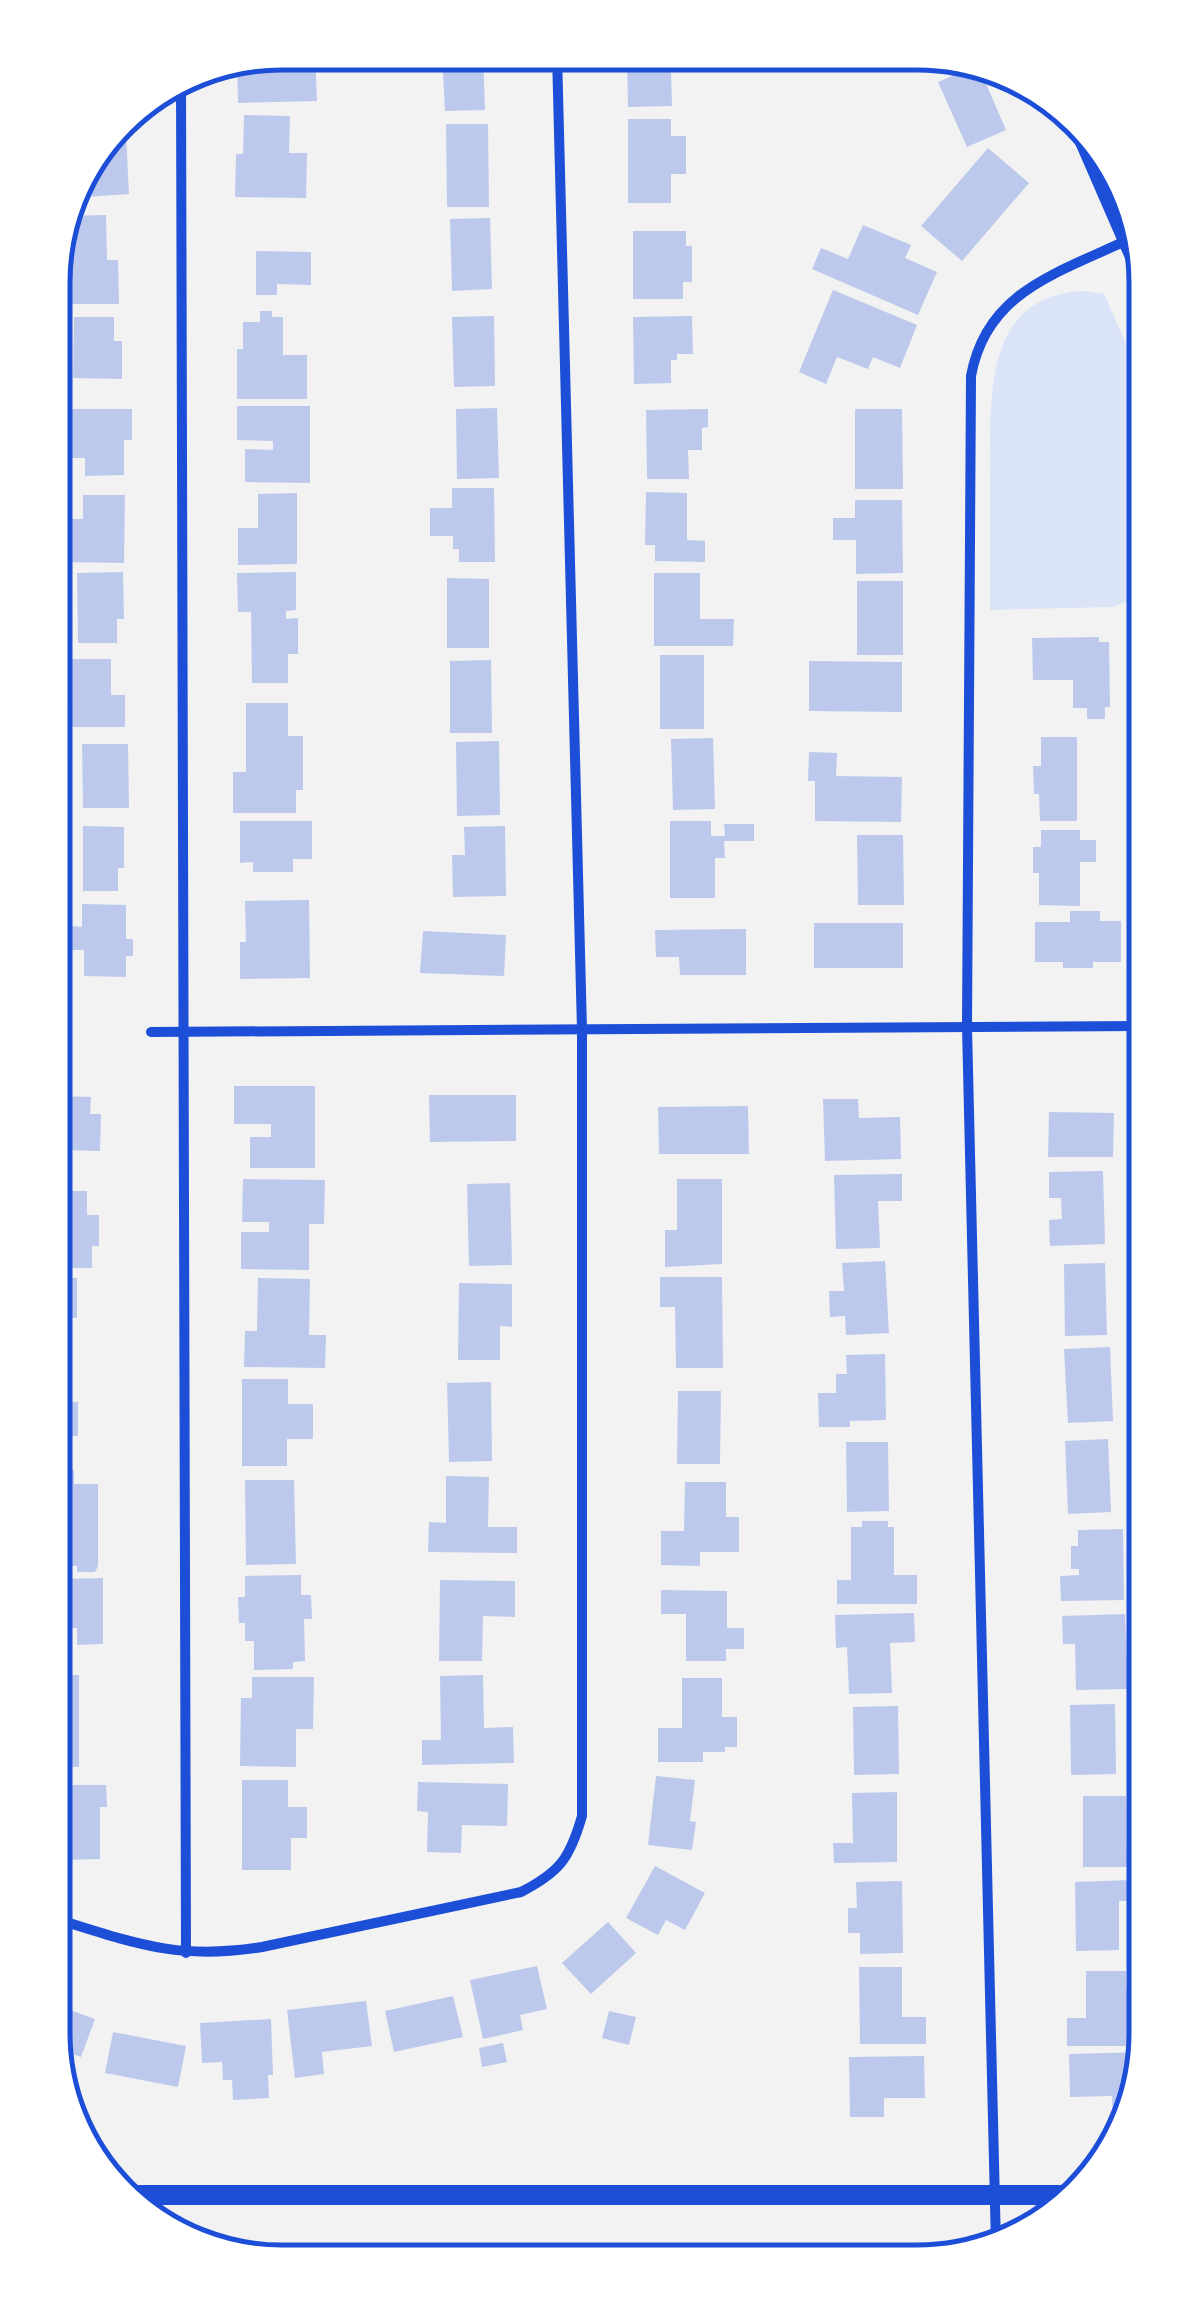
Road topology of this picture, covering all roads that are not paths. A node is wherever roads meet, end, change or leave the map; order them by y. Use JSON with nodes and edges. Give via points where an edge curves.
{"nodes":[{"id":1,"x":557,"y":70,"type":"edge"},
{"id":2,"x":181,"y":95,"type":"edge"},
{"id":3,"x":1084,"y":153,"type":"edge"},
{"id":4,"x":1123,"y":242,"type":"junction"},
{"id":5,"x":1126,"y":250,"type":"edge"},
{"id":6,"x":1129,"y":1026,"type":"edge"},
{"id":7,"x":967,"y":1027,"type":"junction"},
{"id":8,"x":582,"y":1030,"type":"junction"},
{"id":9,"x":186,"y":1031,"type":"junction"},
{"id":10,"x":151,"y":1032,"type":"dead end"},
{"id":11,"x":70,"y":1923,"type":"edge"},
{"id":12,"x":186,"y":1954,"type":"junction"},
{"id":13,"x":146,"y":2195,"type":"edge"},
{"id":14,"x":1053,"y":2195,"type":"edge"},
{"id":15,"x":997,"y":2196,"type":"junction"},
{"id":16,"x":996,"y":2229,"type":"edge"}],
"edges":[{"from":1,"to":8,"type":"street"},
{"from":2,"to":9,"type":"street"},
{"from":3,"to":4,"type":"street"},
{"from":4,"to":5,"type":"street"},
{"from":4,"to":7,"type":"street","via":[[1010,301],[974,356]]},
{"from":6,"to":7,"type":"street"},
{"from":7,"to":8,"type":"street"},
{"from":7,"to":15,"type":"street"},
{"from":8,"to":9,"type":"street"},
{"from":8,"to":12,"type":"street","via":[[582,1816],[572,1852],[547,1878],[521,1892],[262,1947]]},
{"from":9,"to":10,"type":"street"},
{"from":9,"to":12,"type":"street"},
{"from":11,"to":12,"type":"street"},
{"from":13,"to":15,"type":"main road"},
{"from":14,"to":15,"type":"main road"},
{"from":15,"to":16,"type":"street"}]}
